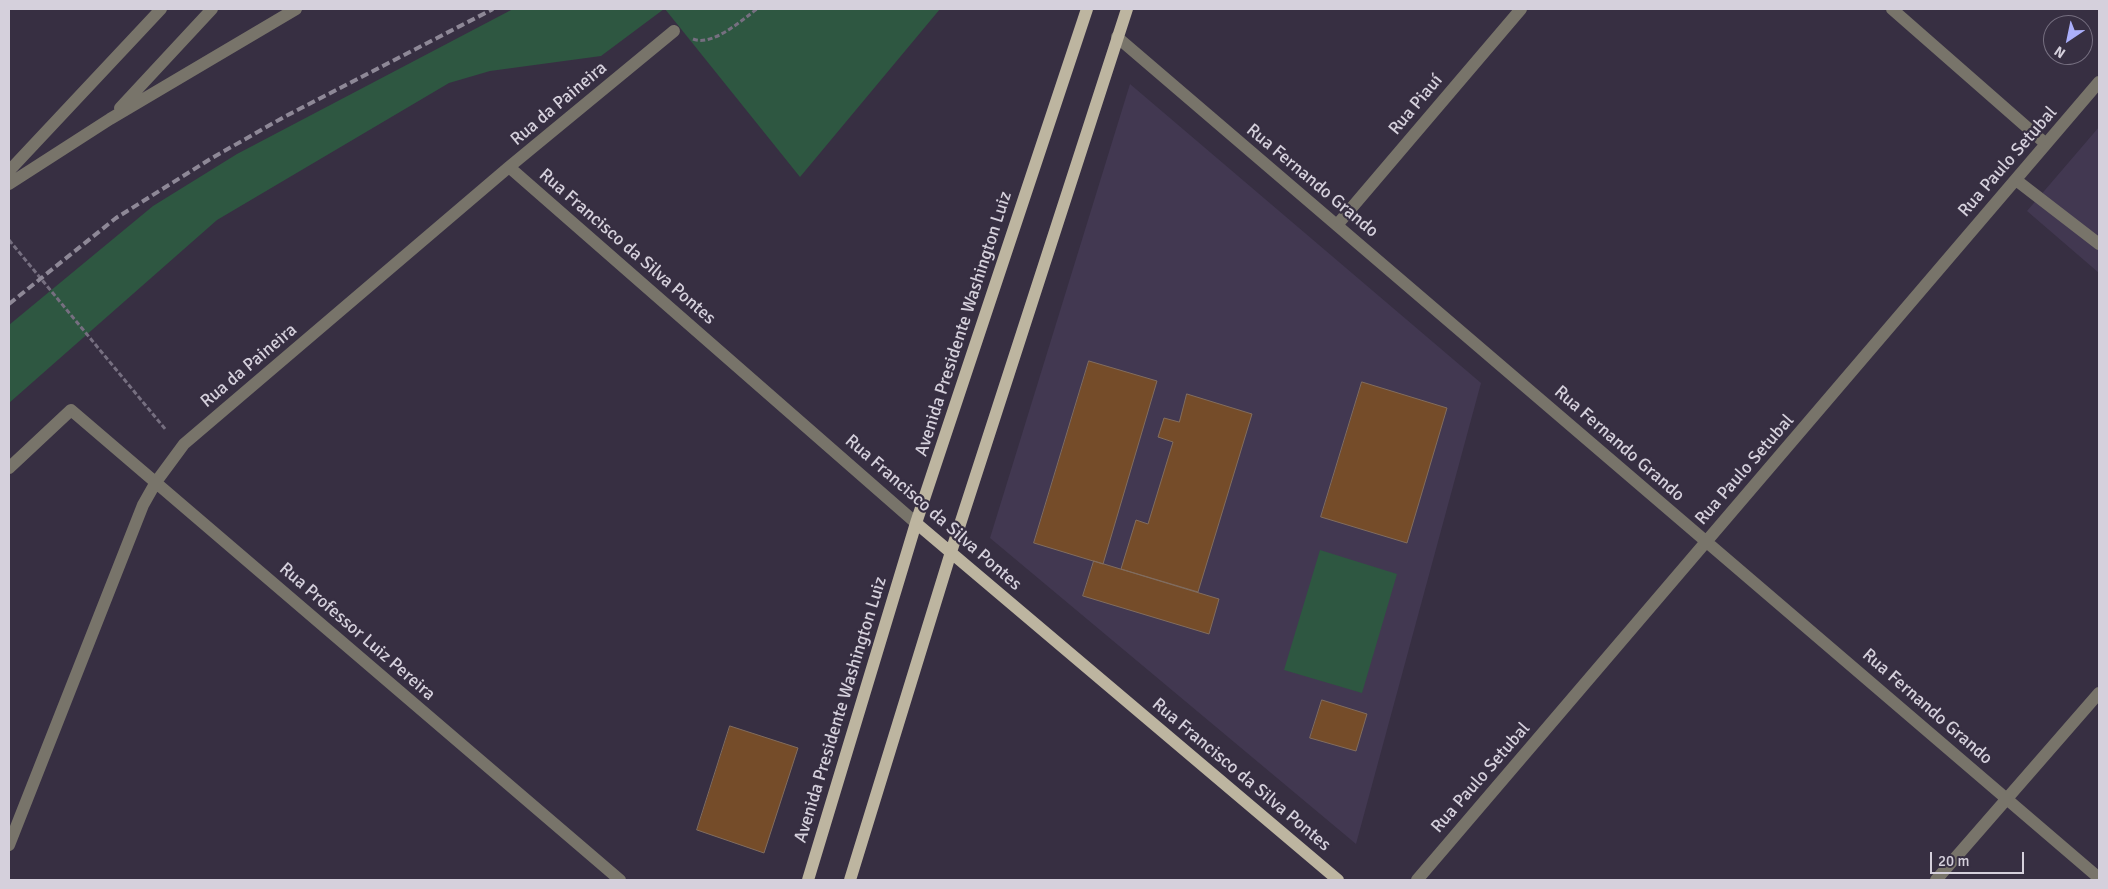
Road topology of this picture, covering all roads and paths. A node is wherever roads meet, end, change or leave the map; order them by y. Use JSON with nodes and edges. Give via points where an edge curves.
{"nodes":[{"id":1,"x":161,"y":9,"type":"edge"},
{"id":2,"x":212,"y":9,"type":"edge"},
{"id":3,"x":296,"y":9,"type":"edge"},
{"id":4,"x":757,"y":9,"type":"edge"},
{"id":5,"x":1087,"y":9,"type":"edge"},
{"id":6,"x":1127,"y":9,"type":"edge"},
{"id":7,"x":1521,"y":9,"type":"edge"},
{"id":8,"x":1892,"y":9,"type":"edge"},
{"id":9,"x":674,"y":31,"type":"joint"},
{"id":10,"x":1117,"y":37,"type":"junction"},
{"id":11,"x":2099,"y":82,"type":"edge"},
{"id":12,"x":110,"y":119,"type":"junction"},
{"id":13,"x":2046,"y":144,"type":"junction"},
{"id":14,"x":509,"y":168,"type":"junction"},
{"id":15,"x":9,"y":171,"type":"edge"},
{"id":16,"x":2016,"y":180,"type":"junction"},
{"id":17,"x":9,"y":184,"type":"edge"},
{"id":18,"x":1337,"y":225,"type":"junction"},
{"id":19,"x":9,"y":240,"type":"edge"},
{"id":20,"x":2099,"y":244,"type":"edge"},
{"id":21,"x":184,"y":444,"type":"junction"},
{"id":22,"x":9,"y":468,"type":"edge"},
{"id":23,"x":156,"y":482,"type":"junction"},
{"id":24,"x":916,"y":523,"type":"junction"},
{"id":25,"x":1706,"y":542,"type":"junction"},
{"id":26,"x":950,"y":552,"type":"junction"},
{"id":27,"x":2099,"y":693,"type":"edge"},
{"id":28,"x":2007,"y":798,"type":"junction"},
{"id":29,"x":9,"y":845,"type":"edge"},
{"id":30,"x":2099,"y":878,"type":"edge"},
{"id":31,"x":620,"y":880,"type":"edge"},
{"id":32,"x":808,"y":880,"type":"edge"},
{"id":33,"x":850,"y":880,"type":"edge"},
{"id":34,"x":1338,"y":880,"type":"edge"},
{"id":35,"x":1416,"y":880,"type":"edge"},
{"id":36,"x":1936,"y":880,"type":"edge"}],
"edges":[{"from":1,"to":15,"type":"street"},
{"from":2,"to":12,"type":"street"},
{"from":3,"to":12,"type":"street"},
{"from":4,"to":9,"type":"path","via":[[718,37],[697,41]]},
{"from":5,"to":24,"type":"main road","name":"Avenida Presidente Washington Luiz"},
{"from":6,"to":10,"type":"main road"},
{"from":7,"to":18,"type":"street","name":"Rua Piauí"},
{"from":8,"to":13,"type":"street"},
{"from":9,"to":14,"type":"street","name":"Rua da Paineira"},
{"from":10,"to":18,"type":"street","name":"Rua Fernando Grando"},
{"from":10,"to":26,"type":"main road"},
{"from":11,"to":13,"type":"street","name":"Rua Paulo Setubal"},
{"from":12,"to":17,"type":"street"},
{"from":13,"to":16,"type":"street","name":"Rua Paulo Setubal"},
{"from":14,"to":21,"type":"street","name":"Rua da Paineira"},
{"from":14,"to":24,"type":"street","name":"Rua Francisco da Silva Pontes"},
{"from":16,"to":20,"type":"street"},
{"from":16,"to":25,"type":"street","name":"Rua Paulo Setubal"},
{"from":18,"to":25,"type":"street","name":"Rua Fernando Grando"},
{"from":19,"to":21,"type":"path","via":[[162,426]]},
{"from":21,"to":23,"type":"street","name":"Rua da Paineira"},
{"from":22,"to":23,"type":"street","name":"Rua Professor Luiz Pereira","via":[[71,410]]},
{"from":23,"to":29,"type":"street","name":"Rua da Paineira","via":[[130,535]]},
{"from":23,"to":31,"type":"street","name":"Rua Professor Luiz Pereira"},
{"from":24,"to":26,"type":"main road","name":"Rua Francisco da Silva Pontes"},
{"from":24,"to":32,"type":"main road","name":"Avenida Presidente Washington Luiz"},
{"from":25,"to":28,"type":"street","name":"Rua Fernando Grando"},
{"from":25,"to":35,"type":"street","name":"Rua Paulo Setubal"},
{"from":26,"to":33,"type":"main road"},
{"from":26,"to":34,"type":"main road","name":"Rua Francisco da Silva Pontes"},
{"from":27,"to":28,"type":"street"},
{"from":28,"to":30,"type":"street","name":"Rua Fernando Grando"},
{"from":28,"to":36,"type":"street"}]}
